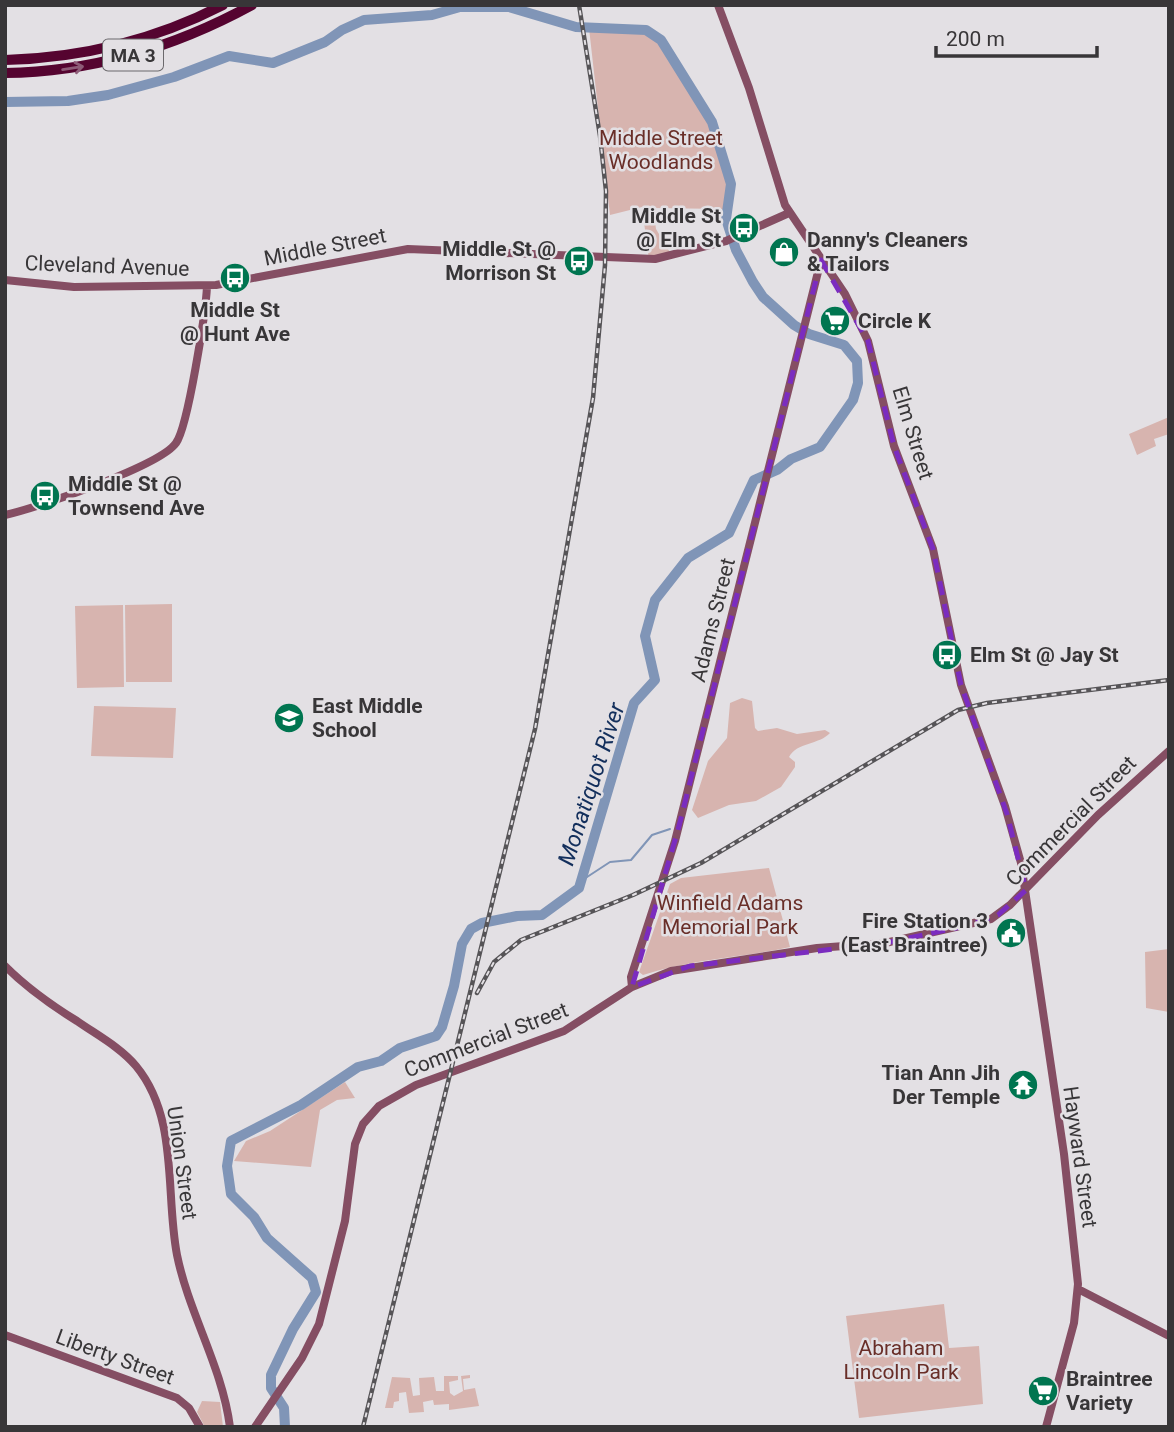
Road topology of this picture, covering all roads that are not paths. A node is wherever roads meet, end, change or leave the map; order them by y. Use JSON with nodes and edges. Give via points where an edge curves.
{"nodes":[{"id":1,"x":223,"y":5,"type":"edge"},
{"id":2,"x":252,"y":5,"type":"edge"},
{"id":3,"x":718,"y":5,"type":"edge"},
{"id":4,"x":5,"y":60,"type":"edge"},
{"id":5,"x":5,"y":73,"type":"edge"},
{"id":6,"x":789,"y":213,"type":"junction"},
{"id":7,"x":821,"y":260,"type":"junction"},
{"id":8,"x":5,"y":279,"type":"edge"},
{"id":9,"x":207,"y":286,"type":"junction"},
{"id":10,"x":5,"y":515,"type":"edge"},
{"id":11,"x":1169,"y":751,"type":"edge"},
{"id":12,"x":1026,"y":890,"type":"junction"},
{"id":13,"x":5,"y":966,"type":"edge"},
{"id":14,"x":632,"y":986,"type":"junction"},
{"id":15,"x":1078,"y":1289,"type":"junction"},
{"id":16,"x":5,"y":1335,"type":"edge"},
{"id":17,"x":1169,"y":1336,"type":"edge"},
{"id":18,"x":200,"y":1427,"type":"edge"},
{"id":19,"x":230,"y":1427,"type":"edge"},
{"id":20,"x":255,"y":1427,"type":"edge"},
{"id":21,"x":1046,"y":1427,"type":"edge"}],
"edges":[{"from":1,"to":4,"type":"highway","number":"MA 3","via":[[163,32],[116,46],[57,57]]},
{"from":5,"to":2,"type":"highway","number":"MA 3","one_way":true,"via":[[63,69],[132,55],[188,37]]},
{"from":3,"to":6,"type":"main road","name":"Elm Street"},
{"from":6,"to":7,"type":"main road","name":"Elm Street"},
{"from":6,"to":9,"type":"main road","name":"Middle Street","via":[[726,242],[668,258],[408,249]]},
{"from":7,"to":12,"type":"main road","name":"Elm Street","via":[[852,306],[870,347],[894,446],[933,549],[961,685],[1007,814]]},
{"from":7,"to":14,"type":"main road","name":"Adams Street","via":[[676,841],[631,977]]},
{"from":8,"to":9,"type":"main road","name":"Cleveland Avenue","via":[[67,287]]},
{"from":9,"to":10,"type":"main road","via":[[184,426],[173,447],[150,462]]},
{"from":11,"to":12,"type":"main road","name":"Commercial Street","via":[[1098,815]]},
{"from":12,"to":14,"type":"main road","name":"Commercial Street","via":[[998,915],[975,924],[885,943],[690,966]]},
{"from":12,"to":15,"type":"main road","name":"Hayward Street","via":[[1066,1163]]},
{"from":13,"to":19,"type":"main road","name":"Union Street","via":[[41,997],[121,1051],[153,1092],[164,1129],[179,1264],[222,1383]]},
{"from":14,"to":20,"type":"main road","name":"Commercial Street","via":[[564,1031],[416,1085],[372,1112],[355,1144],[345,1221],[321,1318],[304,1354]]},
{"from":15,"to":17,"type":"main road"},
{"from":15,"to":21,"type":"main road","name":"Hayward Street","via":[[1074,1323]]},
{"from":16,"to":18,"type":"main road","name":"Liberty Street","via":[[180,1400]]}]}
